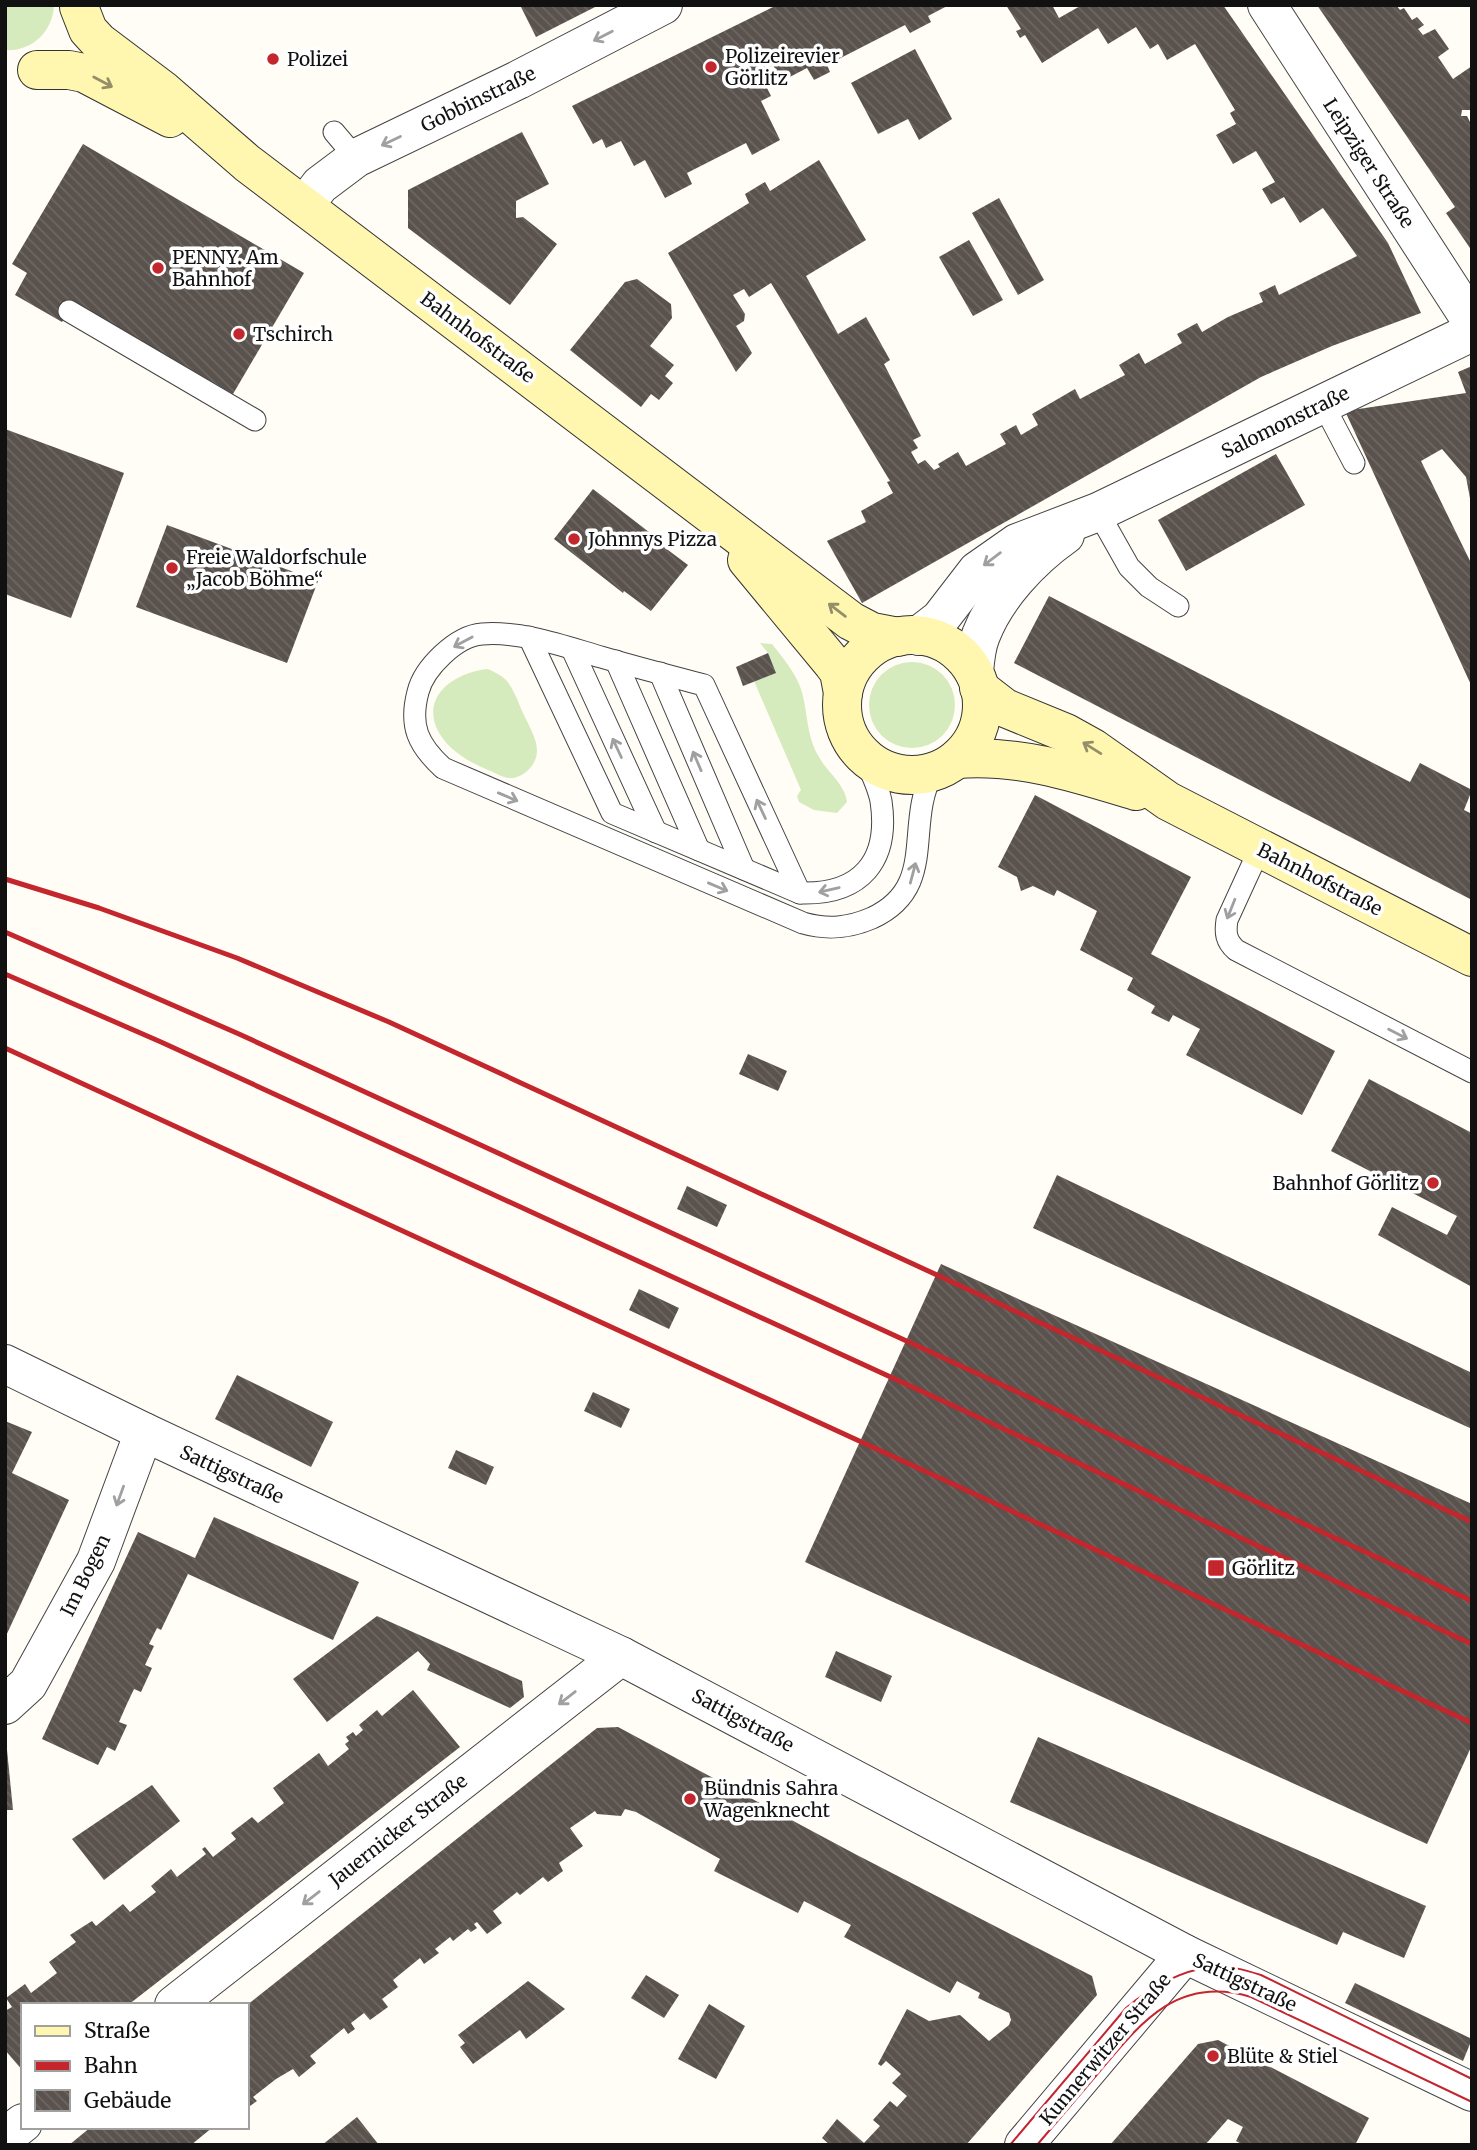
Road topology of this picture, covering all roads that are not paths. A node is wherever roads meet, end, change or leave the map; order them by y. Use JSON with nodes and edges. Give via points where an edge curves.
{"nodes":[{"id":1,"x":663,"y":5,"type":"edge"},
{"id":2,"x":1267,"y":5,"type":"edge"},
{"id":3,"x":79,"y":6,"type":"edge"},
{"id":4,"x":21,"y":73,"type":"edge"},
{"id":5,"x":247,"y":163,"type":"junction"},
{"id":6,"x":304,"y":206,"type":"junction"},
{"id":7,"x":69,"y":311,"type":"dead end"},
{"id":8,"x":1472,"y":322,"type":"edge"},
{"id":9,"x":1472,"y":332,"type":"edge"},
{"id":10,"x":1322,"y":404,"type":"junction"},
{"id":11,"x":255,"y":419,"type":"dead end"},
{"id":12,"x":1354,"y":463,"type":"dead end"},
{"id":13,"x":708,"y":512,"type":"junction"},
{"id":14,"x":1098,"y":512,"type":"junction"},
{"id":15,"x":1178,"y":606,"type":"dead end"},
{"id":16,"x":529,"y":637,"type":"junction"},
{"id":17,"x":908,"y":637,"type":"junction"},
{"id":18,"x":572,"y":649,"type":"junction"},
{"id":19,"x":616,"y":661,"type":"junction"},
{"id":20,"x":660,"y":673,"type":"junction"},
{"id":21,"x":976,"y":680,"type":"junction"},
{"id":22,"x":844,"y":693,"type":"junction"},
{"id":23,"x":863,"y":755,"type":"junction"},
{"id":24,"x":945,"y":765,"type":"junction"},
{"id":25,"x":1168,"y":801,"type":"junction"},
{"id":26,"x":656,"y":832,"type":"junction"},
{"id":27,"x":1260,"y":848,"type":"junction"},
{"id":28,"x":699,"y":850,"type":"junction"},
{"id":29,"x":744,"y":869,"type":"junction"},
{"id":30,"x":800,"y":893,"type":"junction"},
{"id":31,"x":1472,"y":957,"type":"edge"},
{"id":32,"x":1472,"y":1072,"type":"edge"},
{"id":33,"x":5,"y":1364,"type":"edge"},
{"id":34,"x":144,"y":1432,"type":"junction"},
{"id":35,"x":621,"y":1656,"type":"junction"},
{"id":36,"x":5,"y":1705,"type":"edge"},
{"id":37,"x":1185,"y":1954,"type":"junction"},
{"id":38,"x":177,"y":2003,"type":"edge"},
{"id":39,"x":1472,"y":2092,"type":"edge"},
{"id":40,"x":21,"y":2125,"type":"edge"},
{"id":41,"x":5,"y":2137,"type":"edge"},
{"id":42,"x":1024,"y":2145,"type":"edge"}],
"edges":[{"from":1,"to":6,"type":"street","name":"Gobbinstraße","one_way":true,"via":[[518,80],[345,145]]},
{"from":2,"to":8,"type":"street","name":"Leipziger Straße"},
{"from":3,"to":4,"type":"main road","via":[[67,46],[50,63]]},
{"from":3,"to":5,"type":"main road","name":"Bahnhofstraße","via":[[88,30],[99,42]]},
{"from":4,"to":5,"type":"main road","name":"Bahnhofstraße","one_way":true,"via":[[69,70],[97,78]]},
{"from":5,"to":6,"type":"main road","name":"Bahnhofstraße"},
{"from":6,"to":13,"type":"main road","name":"Bahnhofstraße"},
{"from":7,"to":11,"type":"lane"},
{"from":9,"to":10,"type":"street","name":"Salomonstraße"},
{"from":10,"to":12,"type":"lane"},
{"from":10,"to":14,"type":"street","name":"Salomonstraße"},
{"from":17,"to":13,"type":"main road","name":"Bahnhofstraße","one_way":true,"via":[[872,632],[851,621]]},
{"from":13,"to":22,"type":"main road","name":"Bahnhofstraße","via":[[839,672]]},
{"from":14,"to":15,"type":"lane","via":[[1129,567]]},
{"from":14,"to":17,"type":"street","name":"Salomonstraße","one_way":true,"via":[[1002,552],[977,571],[940,619]]},
{"from":14,"to":21,"type":"street","name":"Salomonstraße","via":[[1042,553],[1013,584],[981,634]]},
{"from":16,"to":18,"type":"lane"},
{"from":16,"to":24,"type":"lane","one_way":true,"via":[[478,634],[456,644],[428,669],[415,710],[418,737],[426,753],[463,778],[803,923],[820,928],[859,924],[901,899],[915,870],[925,789]]},
{"from":16,"to":26,"type":"lane","via":[[612,813]]},
{"from":17,"to":21,"type":"main road","name":"Bahnhofstraße","via":[[950,647],[964,658]]},
{"from":17,"to":22,"type":"main road","name":"Bahnhofstraße","via":[[881,643],[861,658]]},
{"from":18,"to":19,"type":"lane"},
{"from":26,"to":18,"type":"lane","one_way":true},
{"from":19,"to":20,"type":"lane"},
{"from":19,"to":28,"type":"lane"},
{"from":29,"to":20,"type":"lane","one_way":true},
{"from":30,"to":20,"type":"lane","one_way":true,"via":[[704,685]]},
{"from":21,"to":24,"type":"main road","via":[[982,704],[978,727],[968,747]]},
{"from":25,"to":21,"type":"main road","name":"Bahnhofstraße","one_way":true,"via":[[1074,737],[1005,708],[988,697]]},
{"from":22,"to":23,"type":"main road","name":"Bahnhofstraße","via":[[846,727]]},
{"from":23,"to":24,"type":"main road","name":"Bahnhofstraße","via":[[889,771],[911,775]]},
{"from":23,"to":30,"type":"lane","one_way":true,"via":[[880,800],[881,834],[875,860],[862,876],[841,887]]},
{"from":24,"to":25,"type":"main road","name":"Bahnhofstraße","via":[[1014,759]]},
{"from":25,"to":27,"type":"main road","name":"Bahnhofstraße"},
{"from":26,"to":28,"type":"lane"},
{"from":27,"to":31,"type":"main road","name":"Bahnhofstraße"},
{"from":27,"to":32,"type":"lane","one_way":true,"via":[[1227,919],[1228,943]]},
{"from":28,"to":29,"type":"lane"},
{"from":29,"to":30,"type":"lane"},
{"from":33,"to":34,"type":"street","name":"Sattigstraße"},
{"from":34,"to":35,"type":"street","name":"Sattigstraße"},
{"from":34,"to":36,"type":"street","name":"Im Bogen","one_way":true,"via":[[96,1561],[28,1684]]},
{"from":35,"to":37,"type":"street","name":"Sattigstraße"},
{"from":35,"to":38,"type":"street","name":"Jauernicker Straße","one_way":true},
{"from":37,"to":39,"type":"street","name":"Sattigstraße"},
{"from":37,"to":42,"type":"street","name":"Kunnerwitzer Straße"},
{"from":40,"to":41,"type":"street"}]}
